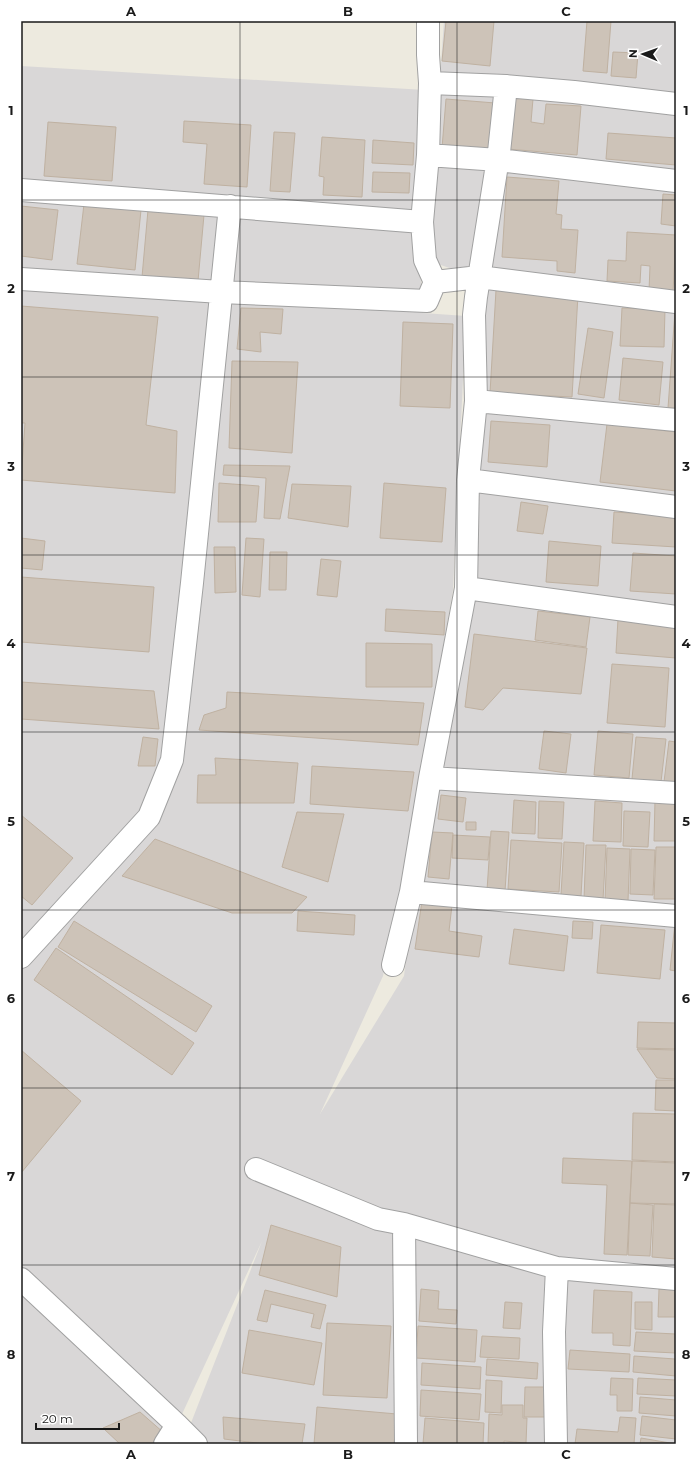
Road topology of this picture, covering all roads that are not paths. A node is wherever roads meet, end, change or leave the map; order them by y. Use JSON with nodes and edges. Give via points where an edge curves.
{"nodes":[{"id":1,"x":428,"y":21,"type":"edge"},
{"id":2,"x":430,"y":84,"type":"junction"},
{"id":3,"x":506,"y":86,"type":"junction"},
{"id":4,"x":676,"y":104,"type":"edge"},
{"id":5,"x":428,"y":156,"type":"junction"},
{"id":6,"x":498,"y":160,"type":"junction"},
{"id":7,"x":676,"y":181,"type":"edge"},
{"id":8,"x":21,"y":190,"type":"edge"},
{"id":9,"x":230,"y":206,"type":"junction"},
{"id":10,"x":422,"y":222,"type":"junction"},
{"id":11,"x":479,"y":277,"type":"junction"},
{"id":12,"x":21,"y":279,"type":"edge"},
{"id":13,"x":435,"y":282,"type":"junction"},
{"id":14,"x":221,"y":292,"type":"junction"},
{"id":15,"x":676,"y":302,"type":"edge"},
{"id":16,"x":476,"y":401,"type":"junction"},
{"id":17,"x":676,"y":420,"type":"edge"},
{"id":18,"x":468,"y":480,"type":"junction"},
{"id":19,"x":676,"y":508,"type":"edge"},
{"id":20,"x":466,"y":588,"type":"junction"},
{"id":21,"x":676,"y":617,"type":"edge"},
{"id":22,"x":430,"y":778,"type":"junction"},
{"id":23,"x":676,"y":793,"type":"edge"},
{"id":24,"x":411,"y":892,"type":"junction"},
{"id":25,"x":676,"y":916,"type":"edge"},
{"id":26,"x":21,"y":957,"type":"edge"},
{"id":27,"x":393,"y":965,"type":"dead end"},
{"id":28,"x":256,"y":1169,"type":"dead end"},
{"id":29,"x":404,"y":1224,"type":"junction"},
{"id":30,"x":557,"y":1268,"type":"junction"},
{"id":31,"x":676,"y":1278,"type":"edge"},
{"id":32,"x":21,"y":1279,"type":"edge"},
{"id":33,"x":177,"y":1425,"type":"junction"},
{"id":34,"x":165,"y":1444,"type":"edge"},
{"id":35,"x":196,"y":1444,"type":"edge"},
{"id":36,"x":406,"y":1444,"type":"edge"},
{"id":37,"x":556,"y":1444,"type":"edge"}],
"edges":[{"from":1,"to":2,"type":"street"},
{"from":2,"to":3,"type":"street"},
{"from":2,"to":5,"type":"street"},
{"from":3,"to":4,"type":"street"},
{"from":3,"to":6,"type":"street"},
{"from":5,"to":6,"type":"street"},
{"from":5,"to":10,"type":"street"},
{"from":6,"to":7,"type":"street"},
{"from":6,"to":11,"type":"street"},
{"from":8,"to":9,"type":"street"},
{"from":9,"to":10,"type":"street"},
{"from":9,"to":14,"type":"street"},
{"from":10,"to":13,"type":"street","via":[[425,260]]},
{"from":11,"to":13,"type":"street"},
{"from":11,"to":15,"type":"street"},
{"from":11,"to":16,"type":"street","via":[[474,315]]},
{"from":12,"to":14,"type":"street"},
{"from":13,"to":14,"type":"street","via":[[427,301]]},
{"from":14,"to":26,"type":"street","via":[[172,760],[149,817]]},
{"from":16,"to":17,"type":"street"},
{"from":16,"to":18,"type":"street"},
{"from":18,"to":19,"type":"street"},
{"from":18,"to":20,"type":"street"},
{"from":20,"to":21,"type":"street"},
{"from":20,"to":22,"type":"street"},
{"from":22,"to":23,"type":"street"},
{"from":22,"to":24,"type":"street"},
{"from":24,"to":25,"type":"street"},
{"from":24,"to":27,"type":"street"},
{"from":28,"to":29,"type":"street","via":[[378,1219]]},
{"from":29,"to":30,"type":"street"},
{"from":29,"to":36,"type":"street"},
{"from":30,"to":31,"type":"street"},
{"from":30,"to":37,"type":"street","via":[[554,1332]]},
{"from":32,"to":33,"type":"street"},
{"from":33,"to":34,"type":"street"},
{"from":33,"to":35,"type":"street"}]}
